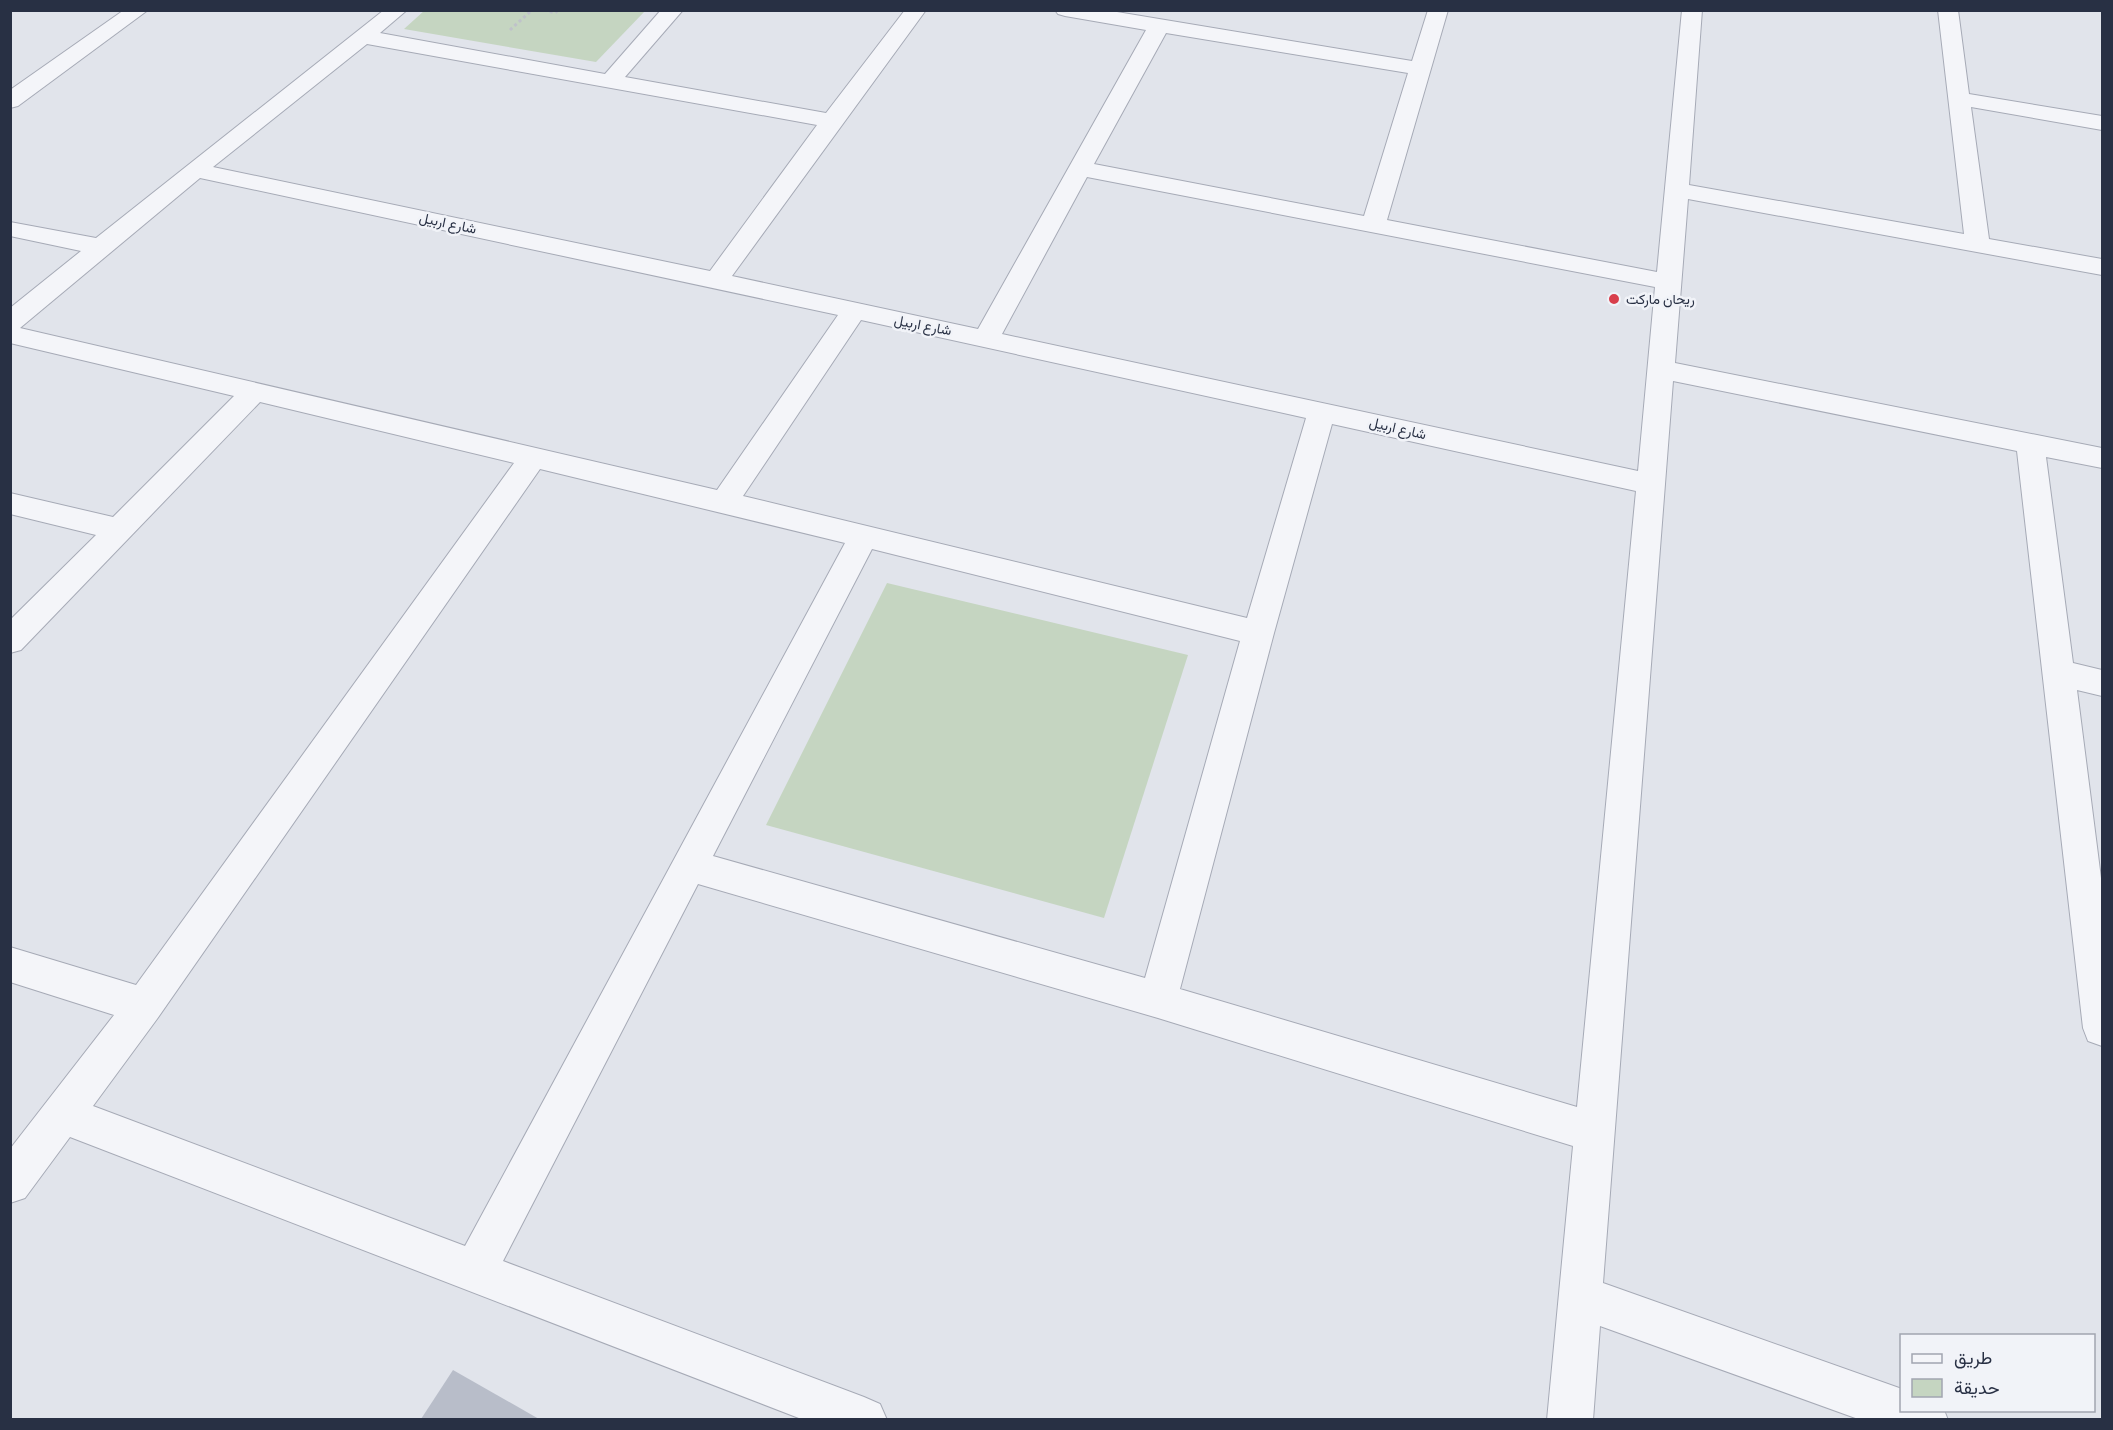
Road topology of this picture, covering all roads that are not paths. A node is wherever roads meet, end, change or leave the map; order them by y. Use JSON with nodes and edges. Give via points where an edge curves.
{"nodes":[{"id":1,"x":138,"y":10,"type":"edge"},
{"id":2,"x":397,"y":10,"type":"edge"},
{"id":3,"x":673,"y":10,"type":"edge"},
{"id":4,"x":916,"y":10,"type":"edge"},
{"id":5,"x":1065,"y":10,"type":"edge"},
{"id":6,"x":1438,"y":10,"type":"edge"},
{"id":7,"x":1692,"y":10,"type":"edge"},
{"id":8,"x":1948,"y":10,"type":"edge"},
{"id":9,"x":1159,"y":26,"type":"junction"},
{"id":10,"x":365,"y":37,"type":"junction"},
{"id":11,"x":1421,"y":69,"type":"junction"},
{"id":12,"x":611,"y":80,"type":"junction"},
{"id":13,"x":16,"y":93,"type":"edge"},
{"id":14,"x":1960,"y":99,"type":"junction"},
{"id":15,"x":832,"y":121,"type":"junction"},
{"id":16,"x":2103,"y":123,"type":"edge"},
{"id":17,"x":1081,"y":169,"type":"junction"},
{"id":18,"x":195,"y":170,"type":"junction"},
{"id":19,"x":1676,"y":190,"type":"junction"},
{"id":20,"x":1373,"y":225,"type":"junction"},
{"id":21,"x":10,"y":229,"type":"edge"},
{"id":22,"x":1977,"y":244,"type":"junction"},
{"id":23,"x":102,"y":247,"type":"junction"},
{"id":24,"x":2103,"y":267,"type":"edge"},
{"id":25,"x":716,"y":280,"type":"junction"},
{"id":26,"x":1668,"y":282,"type":"junction"},
{"id":27,"x":854,"y":311,"type":"junction"},
{"id":28,"x":10,"y":322,"type":"edge"},
{"id":29,"x":10,"y":334,"type":"edge"},
{"id":30,"x":986,"y":338,"type":"junction"},
{"id":31,"x":1661,"y":369,"type":"junction"},
{"id":32,"x":256,"y":390,"type":"junction"},
{"id":33,"x":1322,"y":411,"type":"junction"},
{"id":34,"x":2030,"y":443,"type":"junction"},
{"id":35,"x":533,"y":457,"type":"junction"},
{"id":36,"x":2103,"y":458,"type":"edge"},
{"id":37,"x":1651,"y":484,"type":"junction"},
{"id":38,"x":10,"y":502,"type":"edge"},
{"id":39,"x":724,"y":502,"type":"junction"},
{"id":40,"x":120,"y":531,"type":"junction"},
{"id":41,"x":864,"y":536,"type":"junction"},
{"id":42,"x":1258,"y":633,"type":"junction"},
{"id":43,"x":10,"y":641,"type":"edge"},
{"id":44,"x":2058,"y":673,"type":"junction"},
{"id":45,"x":2103,"y":683,"type":"edge"},
{"id":46,"x":691,"y":866,"type":"junction"},
{"id":47,"x":10,"y":964,"type":"edge"},
{"id":48,"x":1158,"y":1000,"type":"junction"},
{"id":49,"x":144,"y":1006,"type":"junction"},
{"id":50,"x":2103,"y":1028,"type":"edge"},
{"id":51,"x":64,"y":1115,"type":"junction"},
{"id":52,"x":1595,"y":1133,"type":"junction"},
{"id":53,"x":10,"y":1183,"type":"edge"},
{"id":54,"x":474,"y":1272,"type":"junction"},
{"id":55,"x":1581,"y":1297,"type":"junction"},
{"id":56,"x":1900,"y":1410,"type":"edge"},
{"id":57,"x":1905,"y":1412,"type":"edge"},
{"id":58,"x":864,"y":1419,"type":"edge"},
{"id":59,"x":1570,"y":1419,"type":"edge"},
{"id":60,"x":1925,"y":1419,"type":"edge"}],
"edges":[{"from":1,"to":13,"type":"street"},
{"from":2,"to":10,"type":"street"},
{"from":3,"to":12,"type":"street"},
{"from":4,"to":15,"type":"street"},
{"from":5,"to":9,"type":"street"},
{"from":6,"to":11,"type":"street"},
{"from":7,"to":19,"type":"street"},
{"from":8,"to":14,"type":"street"},
{"from":9,"to":11,"type":"street"},
{"from":9,"to":17,"type":"street"},
{"from":10,"to":12,"type":"street"},
{"from":10,"to":18,"type":"street"},
{"from":11,"to":20,"type":"street"},
{"from":12,"to":15,"type":"street"},
{"from":14,"to":16,"type":"street"},
{"from":14,"to":22,"type":"street"},
{"from":15,"to":25,"type":"street"},
{"from":17,"to":20,"type":"street"},
{"from":17,"to":30,"type":"street"},
{"from":18,"to":23,"type":"street"},
{"from":18,"to":25,"type":"street","name":"شارع اربيل"},
{"from":19,"to":22,"type":"street"},
{"from":19,"to":26,"type":"street"},
{"from":20,"to":26,"type":"street"},
{"from":21,"to":23,"type":"street"},
{"from":22,"to":24,"type":"street"},
{"from":23,"to":28,"type":"street"},
{"from":25,"to":27,"type":"street","name":"شارع اربيل"},
{"from":26,"to":31,"type":"street"},
{"from":27,"to":30,"type":"street","name":"شارع اربيل"},
{"from":27,"to":39,"type":"street"},
{"from":29,"to":32,"type":"street"},
{"from":30,"to":33,"type":"street","name":"شارع اربيل"},
{"from":31,"to":34,"type":"street"},
{"from":31,"to":37,"type":"street"},
{"from":32,"to":35,"type":"street"},
{"from":32,"to":40,"type":"street"},
{"from":33,"to":37,"type":"street","name":"شارع اربيل"},
{"from":33,"to":42,"type":"street"},
{"from":34,"to":36,"type":"street"},
{"from":34,"to":44,"type":"street"},
{"from":35,"to":39,"type":"street"},
{"from":35,"to":49,"type":"street"},
{"from":37,"to":52,"type":"street"},
{"from":38,"to":40,"type":"street"},
{"from":39,"to":41,"type":"street"},
{"from":40,"to":43,"type":"street"},
{"from":41,"to":42,"type":"street"},
{"from":41,"to":46,"type":"street"},
{"from":42,"to":48,"type":"street"},
{"from":44,"to":45,"type":"street"},
{"from":44,"to":50,"type":"street"},
{"from":46,"to":48,"type":"street"},
{"from":46,"to":54,"type":"street"},
{"from":47,"to":49,"type":"street"},
{"from":48,"to":52,"type":"street"},
{"from":49,"to":51,"type":"street"},
{"from":51,"to":53,"type":"street"},
{"from":51,"to":54,"type":"street"},
{"from":52,"to":55,"type":"street"},
{"from":54,"to":58,"type":"street"},
{"from":55,"to":56,"type":"street"},
{"from":55,"to":59,"type":"street"},
{"from":57,"to":60,"type":"street"}]}
